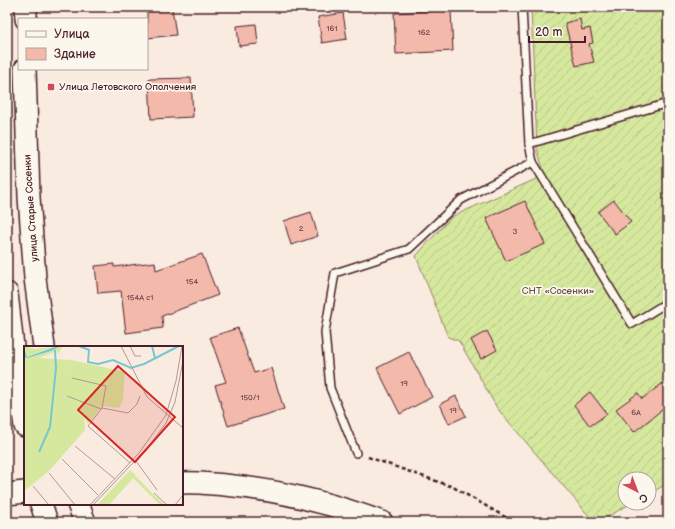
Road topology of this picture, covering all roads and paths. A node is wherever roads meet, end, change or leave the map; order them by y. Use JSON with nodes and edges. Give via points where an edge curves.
{"nodes":[{"id":1,"x":26,"y":7,"type":"edge"},
{"id":2,"x":522,"y":7,"type":"edge"},
{"id":3,"x":26,"y":18,"type":"edge"},
{"id":4,"x":25,"y":70,"type":"edge"},
{"id":5,"x":668,"y":103,"type":"edge"},
{"id":6,"x":529,"y":144,"type":"junction"},
{"id":7,"x":533,"y":162,"type":"junction"},
{"id":8,"x":7,"y":293,"type":"edge"},
{"id":9,"x":668,"y":302,"type":"edge"},
{"id":10,"x":44,"y":346,"type":"edge"},
{"id":11,"x":24,"y":420,"type":"edge"},
{"id":12,"x":356,"y":452,"type":"joint"},
{"id":13,"x":183,"y":482,"type":"edge"},
{"id":14,"x":24,"y":492,"type":"edge"},
{"id":15,"x":7,"y":494,"type":"edge"},
{"id":16,"x":41,"y":505,"type":"edge"},
{"id":17,"x":78,"y":505,"type":"edge"},
{"id":18,"x":47,"y":522,"type":"edge"},
{"id":19,"x":85,"y":522,"type":"edge"},
{"id":20,"x":382,"y":522,"type":"edge"},
{"id":21,"x":511,"y":522,"type":"edge"}],
"edges":[{"from":1,"to":3,"type":"main road"},
{"from":2,"to":6,"type":"lane"},
{"from":4,"to":10,"type":"main road","name":"улица Старые Сосенки","via":[[29,197],[35,278]]},
{"from":5,"to":6,"type":"lane"},
{"from":6,"to":7,"type":"lane"},
{"from":7,"to":9,"type":"lane","via":[[632,324]]},
{"from":7,"to":12,"type":"lane","via":[[461,200],[409,248],[335,273],[325,332],[330,388]]},
{"from":8,"to":11,"type":"main road"},
{"from":12,"to":21,"type":"path","via":[[453,487]]},
{"from":13,"to":20,"type":"main road","via":[[248,487],[304,497]]},
{"from":14,"to":15,"type":"main road"},
{"from":16,"to":18,"type":"main road"},
{"from":17,"to":19,"type":"main road"}]}
